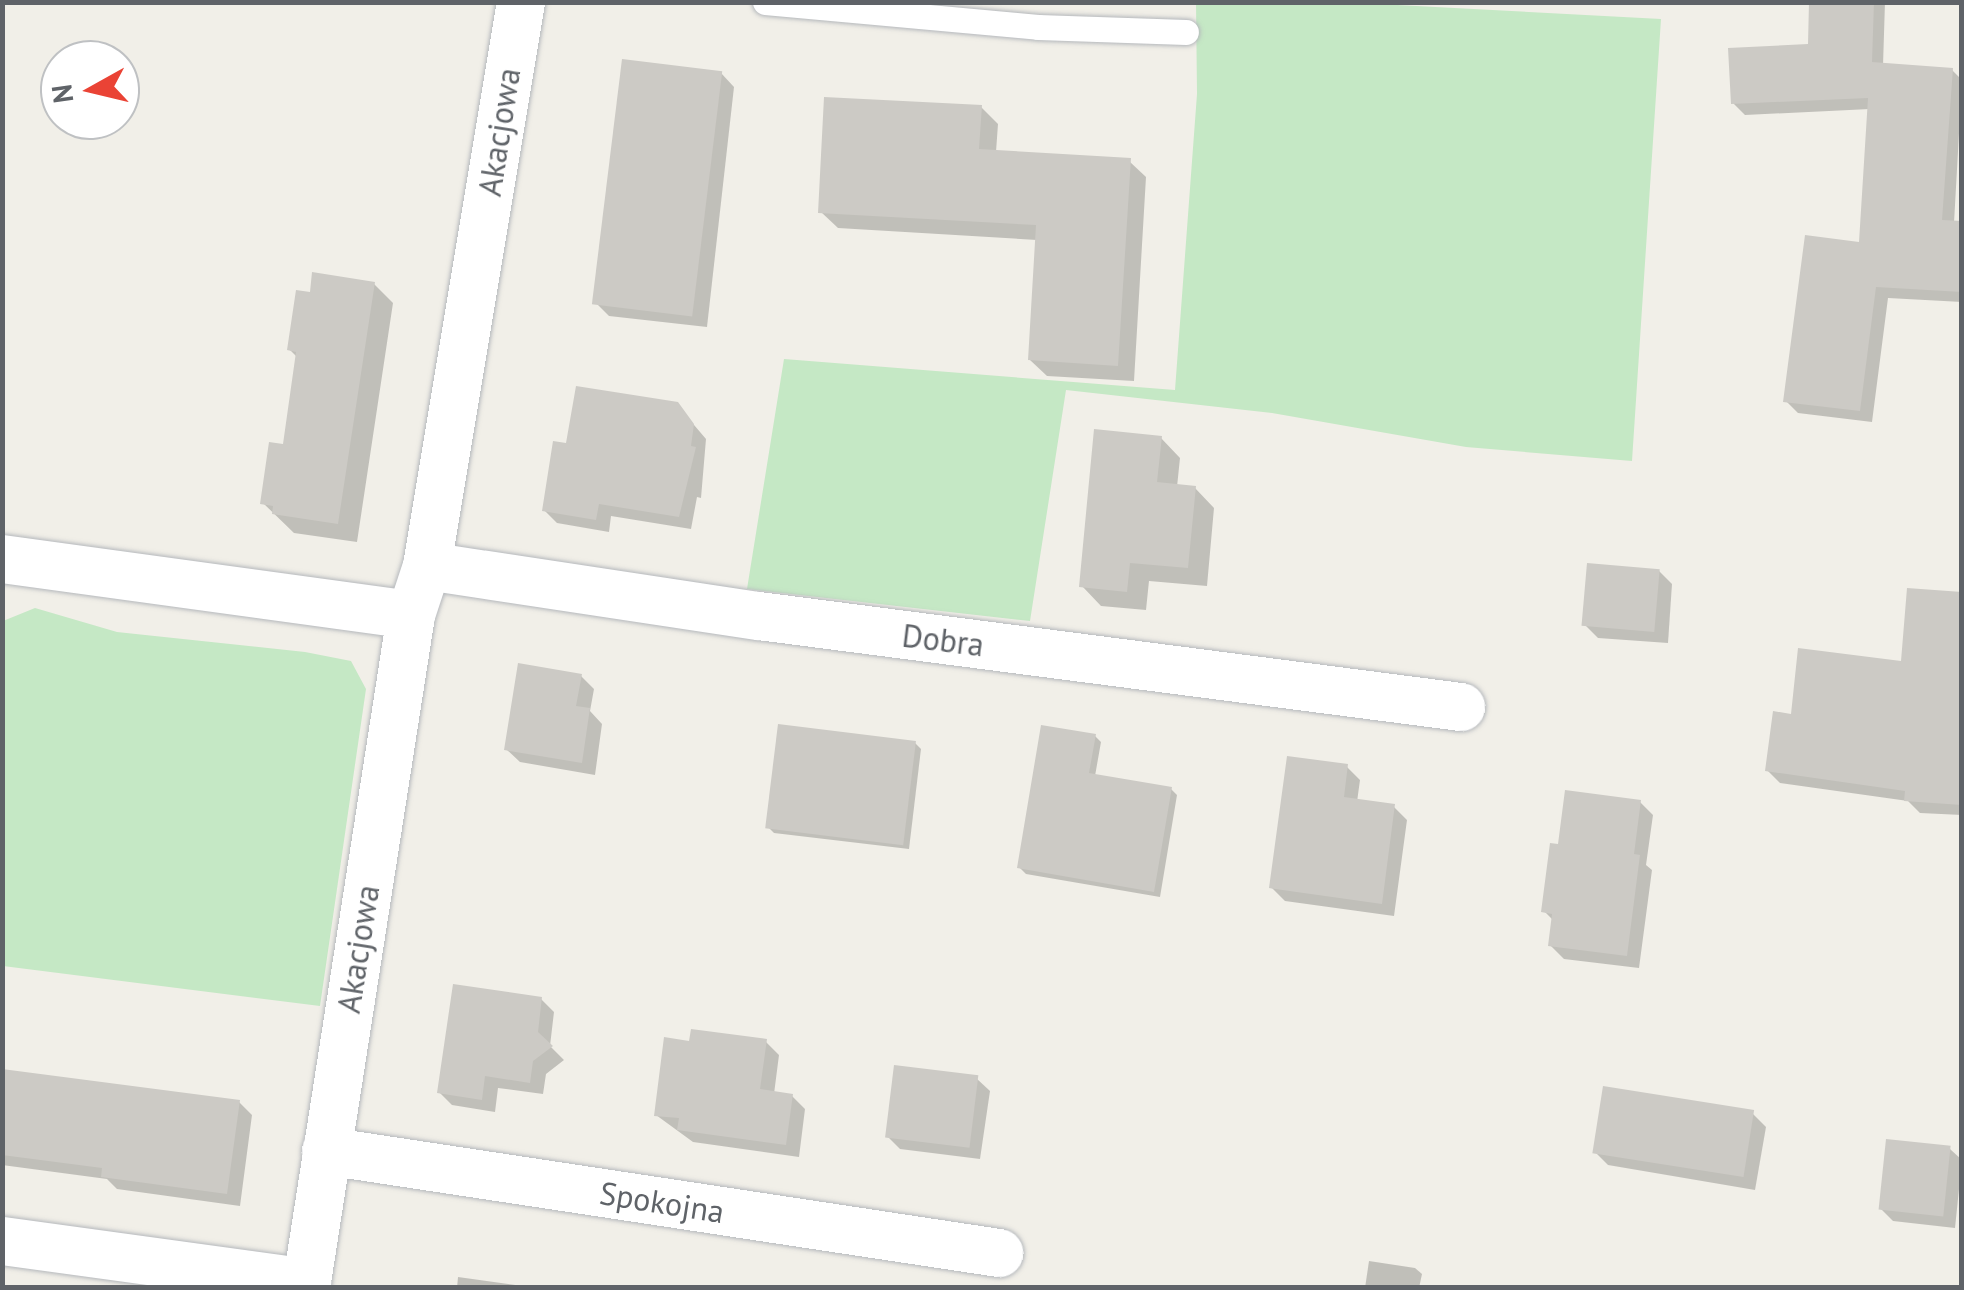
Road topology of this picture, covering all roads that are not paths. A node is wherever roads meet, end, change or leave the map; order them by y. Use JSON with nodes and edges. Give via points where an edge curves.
{"nodes":[{"id":1,"x":521,"y":2,"type":"edge"},
{"id":2,"x":765,"y":2,"type":"edge"},
{"id":3,"x":1186,"y":32,"type":"dead end"},
{"id":4,"x":2,"y":558,"type":"edge"},
{"id":5,"x":427,"y":566,"type":"junction"},
{"id":6,"x":411,"y":614,"type":"junction"},
{"id":7,"x":1460,"y":707,"type":"dead end"},
{"id":8,"x":326,"y":1151,"type":"junction"},
{"id":9,"x":2,"y":1241,"type":"edge"},
{"id":10,"x":999,"y":1253,"type":"dead end"},
{"id":11,"x":306,"y":1285,"type":"edge"}],
"edges":[{"from":1,"to":5,"type":"street","name":"Akacjowa"},
{"from":2,"to":3,"type":"lane"},
{"from":4,"to":6,"type":"street"},
{"from":5,"to":6,"type":"street","name":"Akacjowa"},
{"from":5,"to":7,"type":"street","name":"Dobra"},
{"from":6,"to":8,"type":"street","name":"Akacjowa"},
{"from":8,"to":10,"type":"street","name":"Spokojna"},
{"from":8,"to":11,"type":"street","name":"Akacjowa"},
{"from":9,"to":11,"type":"street","name":"Akacjowa"}]}
